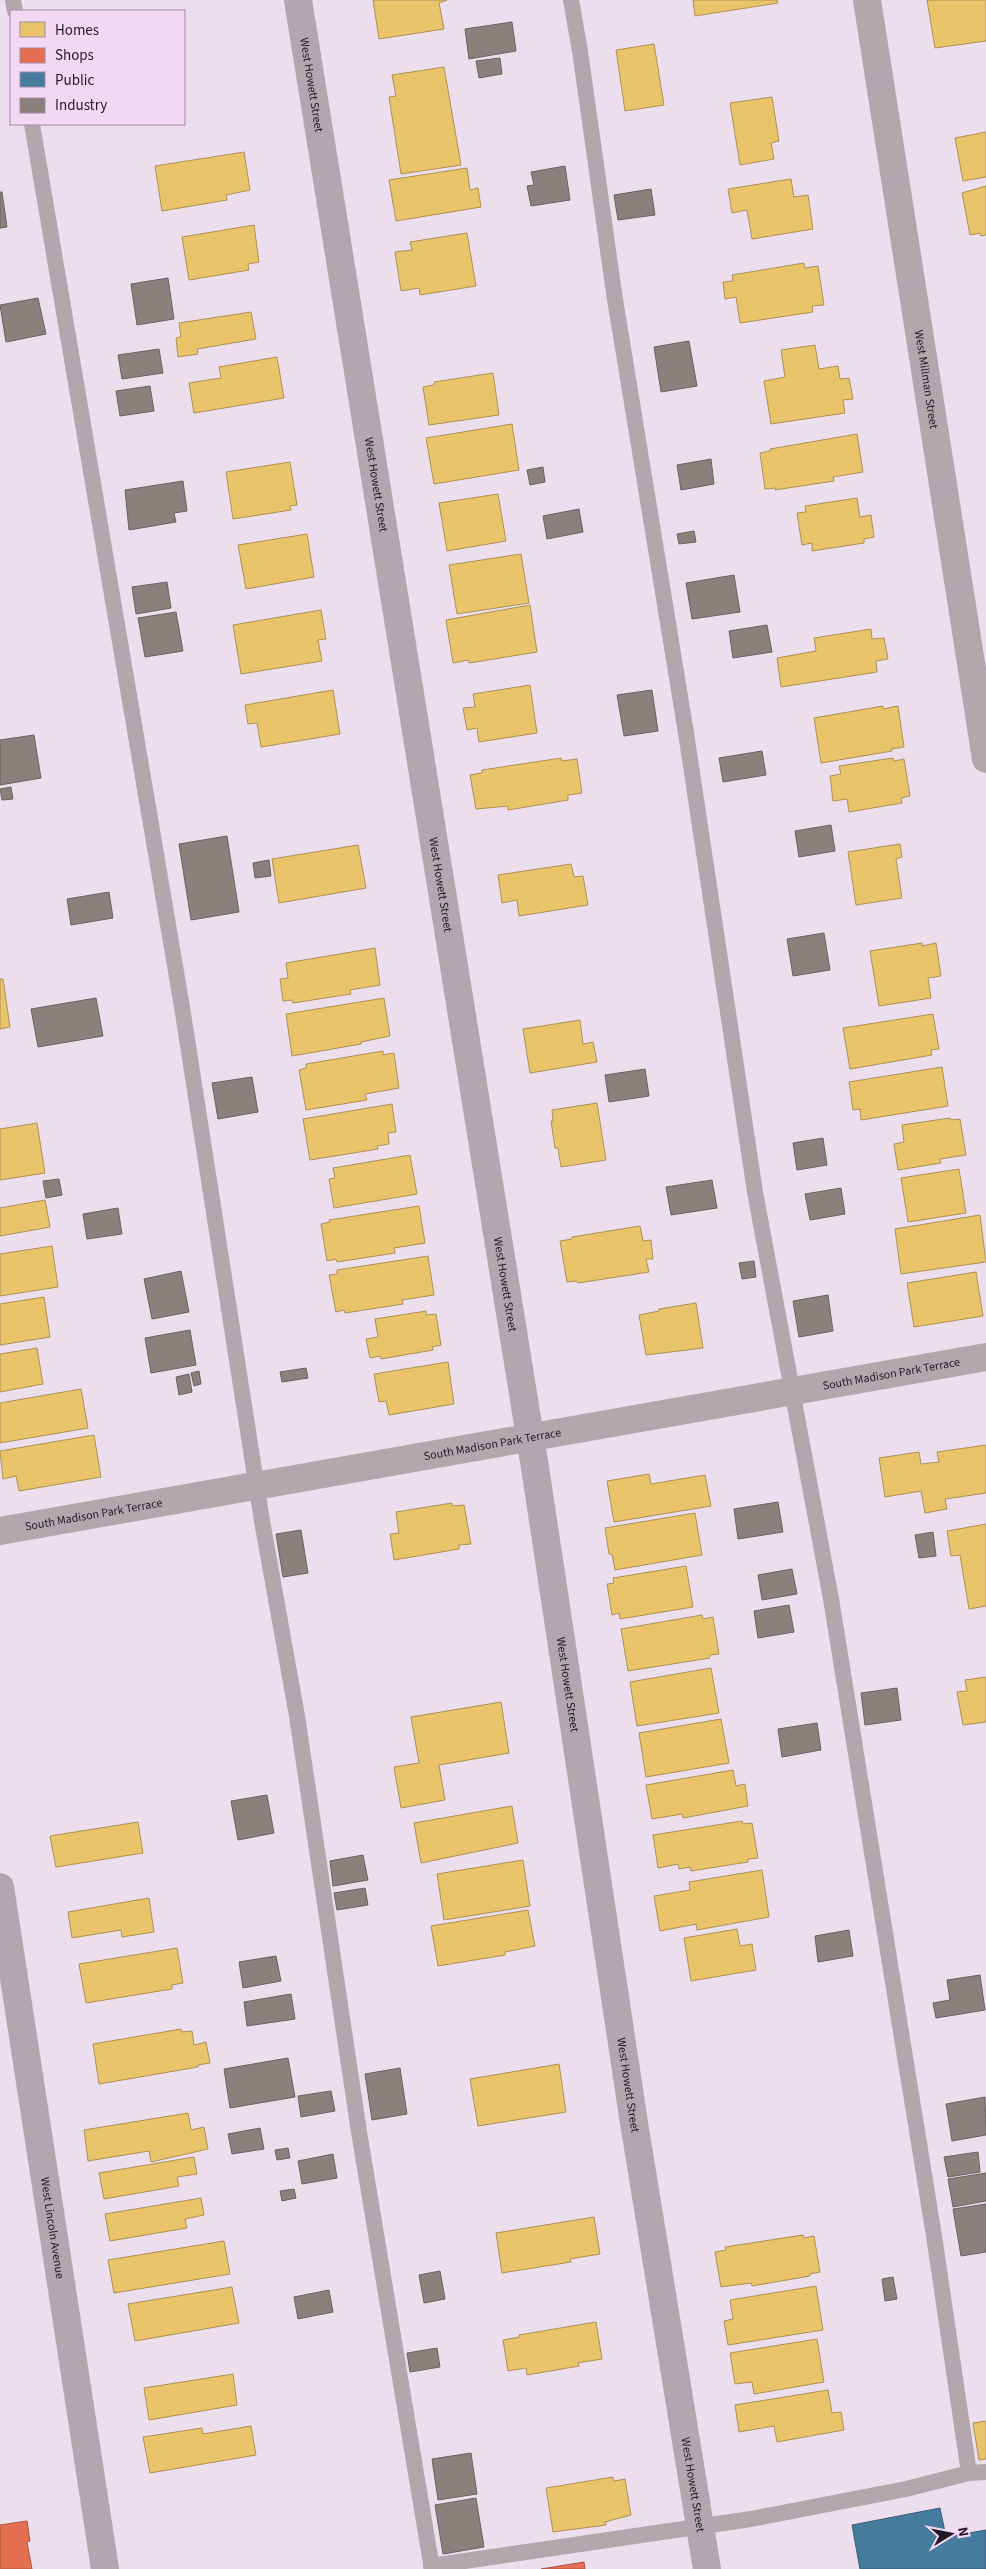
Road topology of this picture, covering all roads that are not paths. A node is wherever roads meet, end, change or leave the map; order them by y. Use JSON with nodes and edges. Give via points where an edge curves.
{"nodes":[{"id":1,"x":298,"y":0,"type":"edge"},
{"id":2,"x":571,"y":0,"type":"edge"},
{"id":3,"x":867,"y":0,"type":"edge"},
{"id":4,"x":32,"y":125,"type":"edge"},
{"id":5,"x":986,"y":759,"type":"edge"},
{"id":6,"x":986,"y":1357,"type":"edge"},
{"id":7,"x":793,"y":1392,"type":"junction"},
{"id":8,"x":530,"y":1438,"type":"junction"},
{"id":9,"x":258,"y":1486,"type":"junction"},
{"id":10,"x":0,"y":1531,"type":"edge"},
{"id":11,"x":0,"y":1887,"type":"edge"},
{"id":12,"x":986,"y":2472,"type":"edge"},
{"id":13,"x":968,"y":2473,"type":"junction"},
{"id":14,"x":700,"y":2527,"type":"junction"},
{"id":15,"x":432,"y":2567,"type":"edge"},
{"id":16,"x":105,"y":2569,"type":"edge"},
{"id":17,"x":707,"y":2569,"type":"edge"}],
"edges":[{"from":1,"to":8,"type":"main road","name":"West Howett Street"},
{"from":2,"to":7,"type":"lane","via":[[755,1192]]},
{"from":3,"to":5,"type":"street","name":"West Millman Street"},
{"from":4,"to":9,"type":"lane","via":[[184,1017]]},
{"from":6,"to":7,"type":"street","name":"South Madison Park Terrace"},
{"from":7,"to":8,"type":"street","name":"South Madison Park Terrace"},
{"from":7,"to":13,"type":"lane","via":[[864,1798]]},
{"from":8,"to":9,"type":"street","name":"South Madison Park Terrace"},
{"from":8,"to":14,"type":"main road","name":"West Howett Street","via":[[634,2123]]},
{"from":9,"to":10,"type":"street","name":"South Madison Park Terrace"},
{"from":9,"to":15,"type":"lane","via":[[297,1716],[359,2132]]},
{"from":11,"to":16,"type":"main road","name":"West Lincoln Avenue"},
{"from":12,"to":13,"type":"lane"},
{"from":13,"to":14,"type":"lane","via":[[906,2489]]},
{"from":14,"to":15,"type":"lane"},
{"from":14,"to":17,"type":"main road","name":"West Howett Street"}]}
